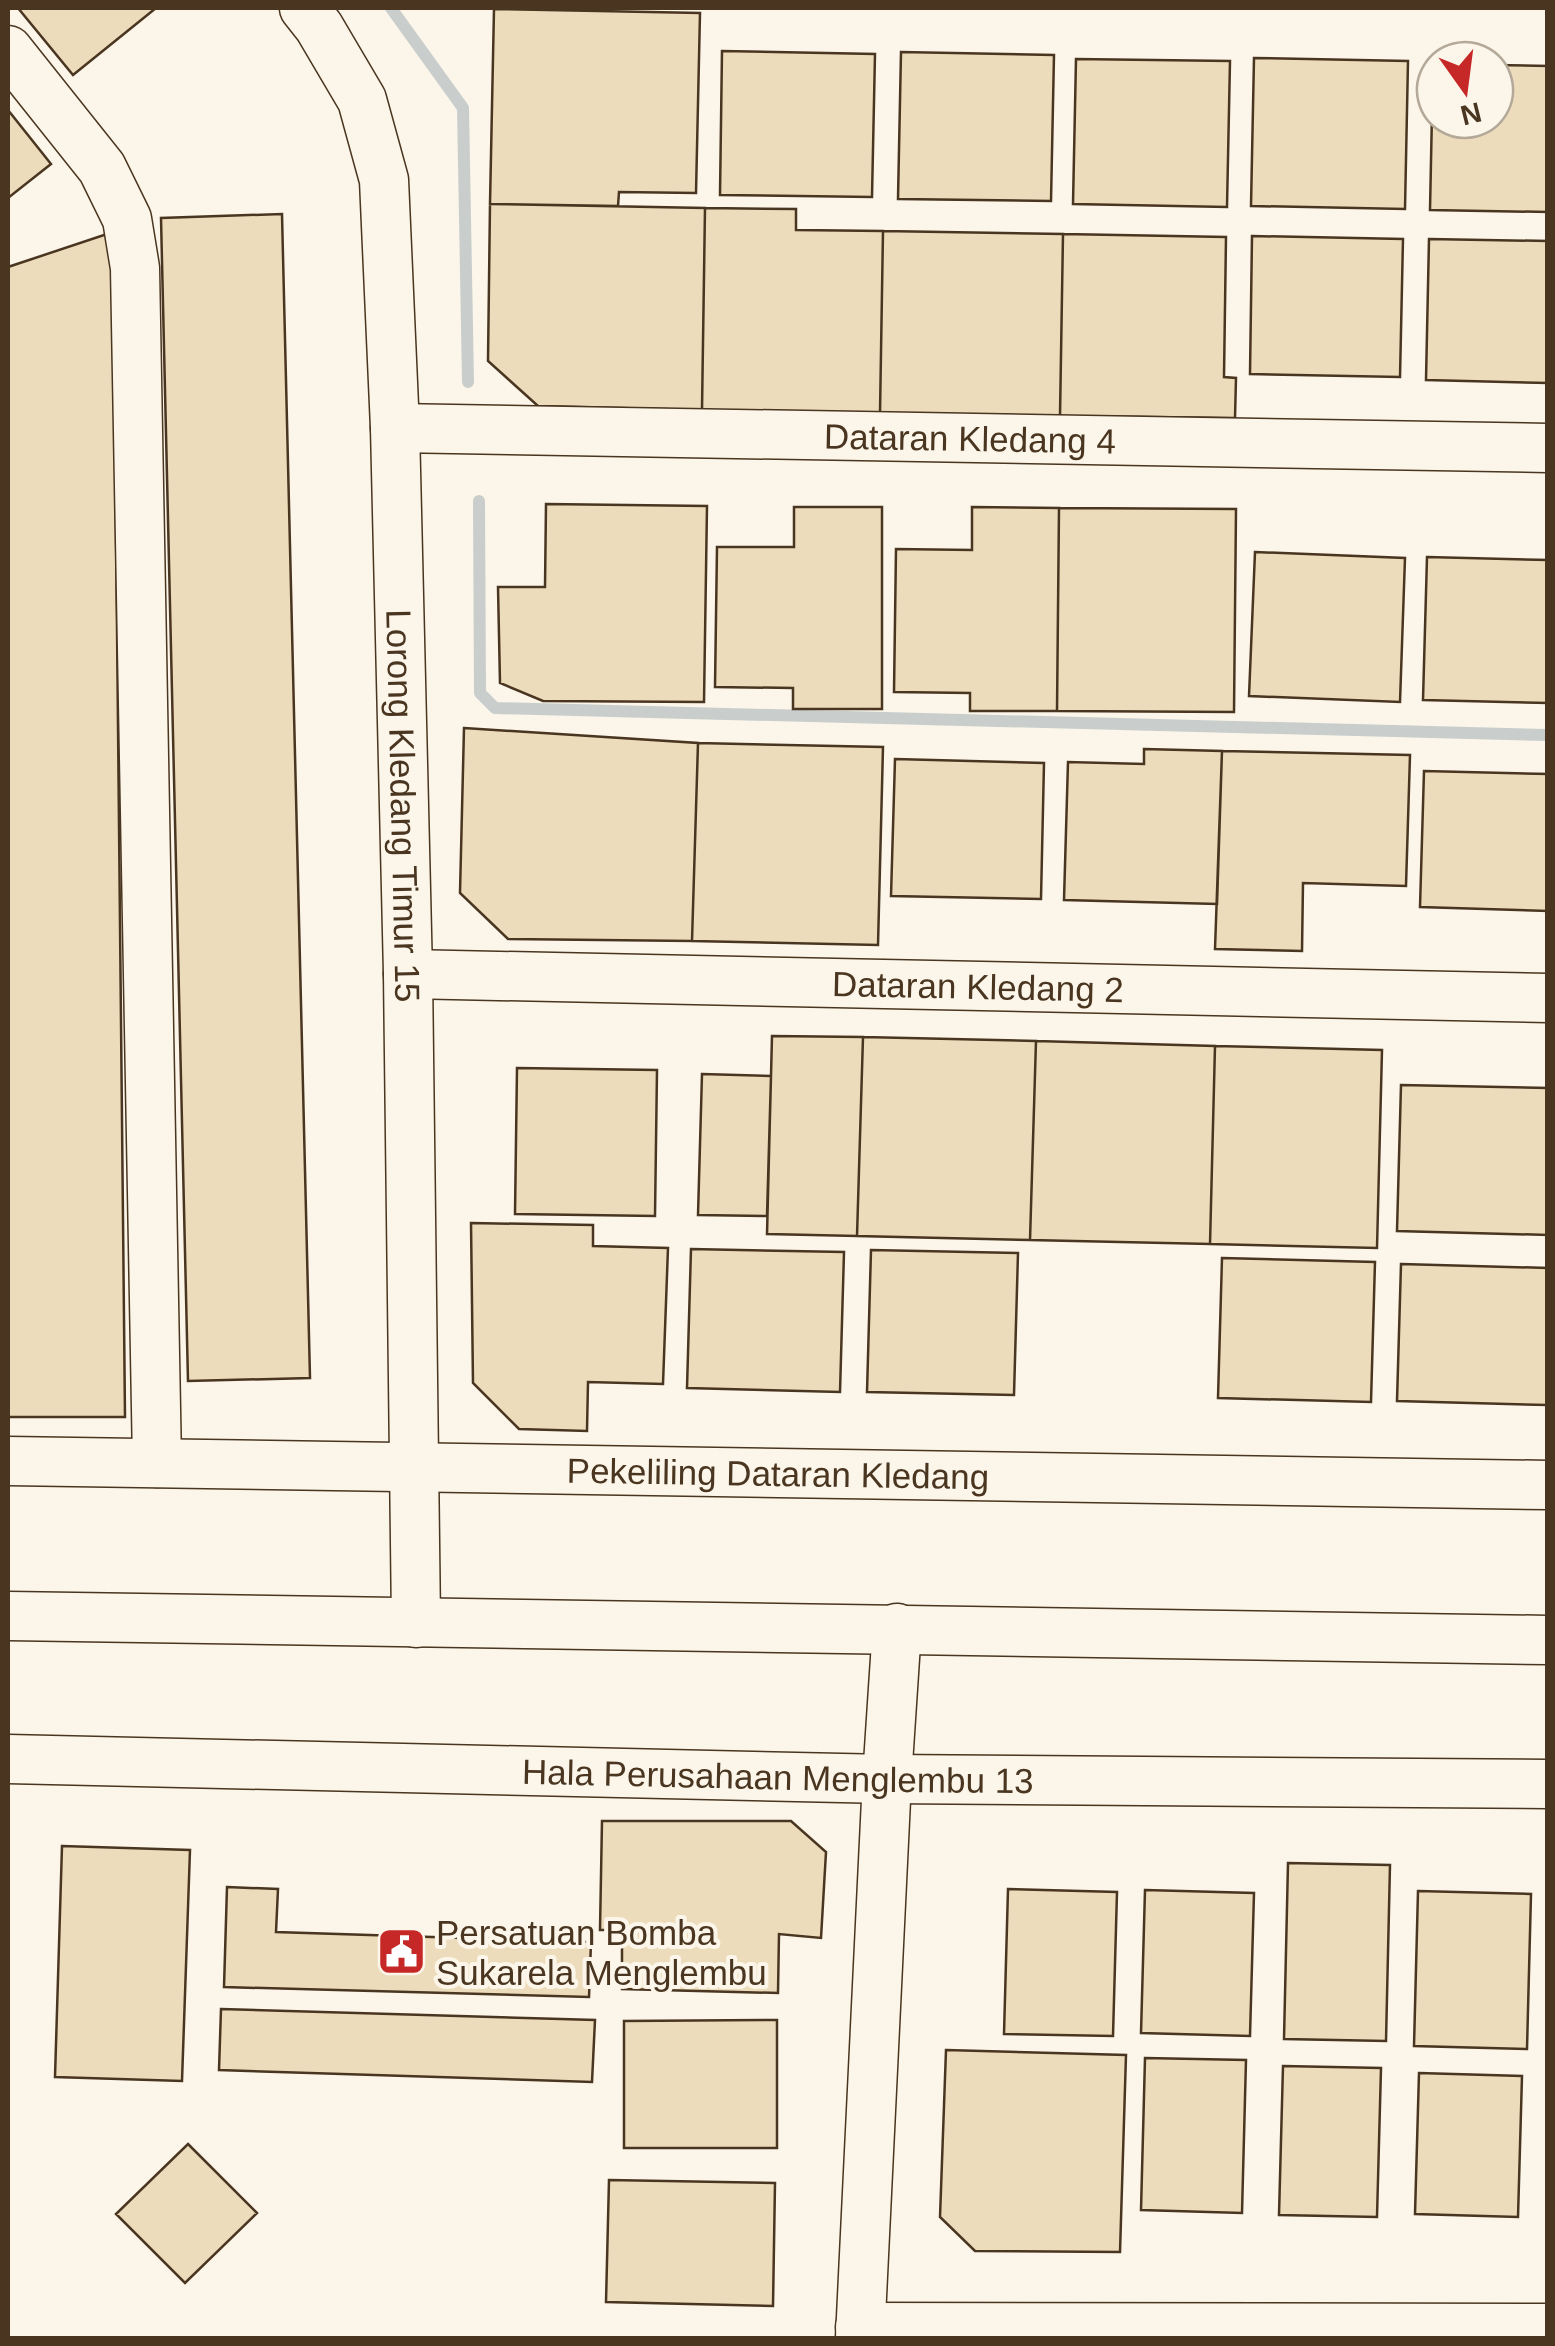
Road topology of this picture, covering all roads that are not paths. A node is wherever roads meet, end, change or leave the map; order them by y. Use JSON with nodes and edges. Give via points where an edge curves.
{"nodes":[{"id":1,"x":304,"y":8,"type":"edge"},
{"id":2,"x":8,"y":50,"type":"edge"},
{"id":3,"x":395,"y":428,"type":"junction"},
{"id":4,"x":1548,"y":448,"type":"edge"},
{"id":5,"x":408,"y":974,"type":"junction"},
{"id":6,"x":1548,"y":998,"type":"edge"},
{"id":7,"x":8,"y":1461,"type":"edge"},
{"id":8,"x":158,"y":1463,"type":"junction"},
{"id":9,"x":413,"y":1468,"type":"junction"},
{"id":10,"x":1548,"y":1485,"type":"edge"},
{"id":11,"x":8,"y":1616,"type":"edge"},
{"id":12,"x":416,"y":1622,"type":"junction"},
{"id":13,"x":897,"y":1628,"type":"junction"},
{"id":14,"x":1548,"y":1640,"type":"edge"},
{"id":15,"x":8,"y":1759,"type":"edge"},
{"id":16,"x":886,"y":1779,"type":"junction"},
{"id":17,"x":1548,"y":1784,"type":"edge"},
{"id":18,"x":1548,"y":2328,"type":"edge"},
{"id":19,"x":860,"y":2333,"type":"edge"}],
"edges":[{"from":1,"to":3,"type":"street","name":"Lorong Kledang Timur 15","via":[[362,100],[384,180]]},
{"from":2,"to":8,"type":"street","via":[[102,168],[127,220],[135,268]]},
{"from":3,"to":4,"type":"street","name":"Dataran Kledang 4"},
{"from":3,"to":5,"type":"street","name":"Lorong Kledang Timur 15"},
{"from":5,"to":6,"type":"street","name":"Dataran Kledang 2"},
{"from":5,"to":9,"type":"street","name":"Lorong Kledang Timur 15"},
{"from":7,"to":8,"type":"street","name":"Pekeliling Dataran Kledang"},
{"from":8,"to":9,"type":"street","name":"Pekeliling Dataran Kledang"},
{"from":9,"to":10,"type":"street","name":"Pekeliling Dataran Kledang"},
{"from":9,"to":12,"type":"street","name":"Lorong Kledang Timur 15"},
{"from":11,"to":12,"type":"street"},
{"from":12,"to":13,"type":"street"},
{"from":13,"to":14,"type":"street"},
{"from":13,"to":16,"type":"street"},
{"from":15,"to":16,"type":"street","name":"Hala Perusahaan Menglembu 13"},
{"from":16,"to":17,"type":"street","name":"Hala Perusahaan Menglembu 13"},
{"from":16,"to":19,"type":"street"},
{"from":18,"to":19,"type":"street"}]}
